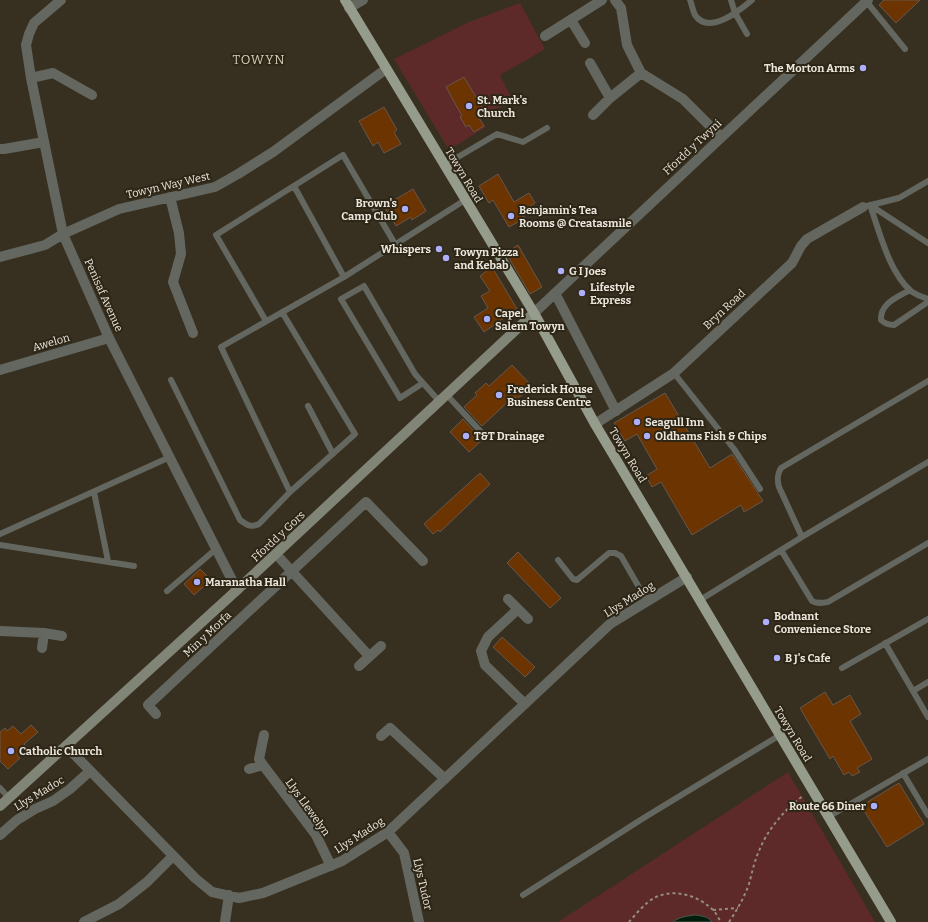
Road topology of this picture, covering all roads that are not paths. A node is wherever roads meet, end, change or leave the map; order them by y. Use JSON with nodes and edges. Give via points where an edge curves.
{"nodes":[{"id":1,"x":60,"y":0,"type":"edge"},
{"id":2,"x":363,"y":0,"type":"edge"},
{"id":3,"x":602,"y":0,"type":"edge"},
{"id":4,"x":616,"y":0,"type":"edge"},
{"id":5,"x":690,"y":0,"type":"edge"},
{"id":6,"x":731,"y":0,"type":"edge"},
{"id":7,"x":752,"y":0,"type":"edge"},
{"id":8,"x":867,"y":1,"type":"edge"},
{"id":9,"x":347,"y":4,"type":"edge"},
{"id":10,"x":735,"y":13,"type":"junction"},
{"id":11,"x":571,"y":20,"type":"junction"},
{"id":12,"x":747,"y":34,"type":"dead end"},
{"id":13,"x":545,"y":36,"type":"dead end"},
{"id":14,"x":585,"y":43,"type":"dead end"},
{"id":15,"x":905,"y":49,"type":"dead end"},
{"id":16,"x":590,"y":63,"type":"dead end"},
{"id":17,"x":386,"y":69,"type":"junction"},
{"id":18,"x":640,"y":73,"type":"junction"},
{"id":19,"x":31,"y":78,"type":"junction"},
{"id":20,"x":92,"y":96,"type":"dead end"},
{"id":21,"x":610,"y":98,"type":"junction"},
{"id":22,"x":593,"y":115,"type":"dead end"},
{"id":23,"x":547,"y":128,"type":"dead end"},
{"id":24,"x":721,"y":137,"type":"junction"},
{"id":25,"x":44,"y":142,"type":"junction"},
{"id":26,"x":0,"y":149,"type":"edge"},
{"id":27,"x":446,"y":167,"type":"junction"},
{"id":28,"x":928,"y":181,"type":"edge"},
{"id":29,"x":294,"y":186,"type":"junction"},
{"id":30,"x":170,"y":196,"type":"junction"},
{"id":31,"x":465,"y":200,"type":"junction"},
{"id":32,"x":867,"y":206,"type":"junction"},
{"id":33,"x":63,"y":234,"type":"junction"},
{"id":34,"x":928,"y":243,"type":"edge"},
{"id":35,"x":395,"y":244,"type":"junction"},
{"id":36,"x":0,"y":257,"type":"edge"},
{"id":37,"x":344,"y":277,"type":"junction"},
{"id":38,"x":910,"y":290,"type":"junction"},
{"id":39,"x":555,"y":293,"type":"junction"},
{"id":40,"x":928,"y":300,"type":"edge"},
{"id":41,"x":282,"y":312,"type":"junction"},
{"id":42,"x":534,"y":313,"type":"junction"},
{"id":43,"x":266,"y":321,"type":"junction"},
{"id":44,"x":193,"y":333,"type":"dead end"},
{"id":45,"x":109,"y":338,"type":"junction"},
{"id":46,"x":0,"y":370,"type":"edge"},
{"id":47,"x":674,"y":373,"type":"junction"},
{"id":48,"x":171,"y":380,"type":"dead end"},
{"id":49,"x":928,"y":381,"type":"edge"},
{"id":50,"x":423,"y":383,"type":"junction"},
{"id":51,"x":443,"y":398,"type":"junction"},
{"id":52,"x":308,"y":406,"type":"dead end"},
{"id":53,"x":616,"y":410,"type":"junction"},
{"id":54,"x":595,"y":424,"type":"junction"},
{"id":55,"x":483,"y":434,"type":"dead end"},
{"id":56,"x":333,"y":454,"type":"junction"},
{"id":57,"x":170,"y":457,"type":"junction"},
{"id":58,"x":928,"y":462,"type":"edge"},
{"id":59,"x":760,"y":488,"type":"dead end"},
{"id":60,"x":94,"y":492,"type":"junction"},
{"id":61,"x":290,"y":492,"type":"junction"},
{"id":62,"x":0,"y":534,"type":"edge"},
{"id":63,"x":802,"y":537,"type":"junction"},
{"id":64,"x":928,"y":543,"type":"edge"},
{"id":65,"x":0,"y":545,"type":"edge"},
{"id":66,"x":216,"y":549,"type":"junction"},
{"id":67,"x":781,"y":550,"type":"junction"},
{"id":68,"x":276,"y":554,"type":"junction"},
{"id":69,"x":558,"y":560,"type":"dead end"},
{"id":70,"x":423,"y":561,"type":"dead end"},
{"id":71,"x":108,"y":562,"type":"junction"},
{"id":72,"x":134,"y":566,"type":"dead end"},
{"id":73,"x":292,"y":571,"type":"junction"},
{"id":74,"x":687,"y":577,"type":"junction"},
{"id":75,"x":237,"y":590,"type":"junction"},
{"id":76,"x":167,"y":591,"type":"dead end"},
{"id":77,"x":508,"y":599,"type":"dead end"},
{"id":78,"x":700,"y":600,"type":"junction"},
{"id":79,"x":647,"y":601,"type":"junction"},
{"id":80,"x":518,"y":609,"type":"junction"},
{"id":81,"x":528,"y":619,"type":"dead end"},
{"id":82,"x":928,"y":619,"type":"edge"},
{"id":83,"x":0,"y":631,"type":"edge"},
{"id":84,"x":44,"y":633,"type":"junction"},
{"id":85,"x":62,"y":636,"type":"dead end"},
{"id":86,"x":885,"y":644,"type":"junction"},
{"id":87,"x":381,"y":646,"type":"dead end"},
{"id":88,"x":42,"y":648,"type":"dead end"},
{"id":89,"x":369,"y":656,"type":"junction"},
{"id":90,"x":359,"y":666,"type":"dead end"},
{"id":91,"x":842,"y":668,"type":"dead end"},
{"id":92,"x":928,"y":682,"type":"edge"},
{"id":93,"x":912,"y":691,"type":"junction"},
{"id":94,"x":525,"y":704,"type":"junction"},
{"id":95,"x":156,"y":714,"type":"dead end"},
{"id":96,"x":928,"y":717,"type":"edge"},
{"id":97,"x":264,"y":735,"type":"dead end"},
{"id":98,"x":780,"y":735,"type":"junction"},
{"id":99,"x":381,"y":736,"type":"dead end"},
{"id":100,"x":66,"y":746,"type":"junction"},
{"id":101,"x":928,"y":758,"type":"edge"},
{"id":102,"x":262,"y":765,"type":"junction"},
{"id":103,"x":249,"y":769,"type":"dead end"},
{"id":104,"x":90,"y":771,"type":"junction"},
{"id":105,"x":903,"y":773,"type":"junction"},
{"id":106,"x":445,"y":779,"type":"junction"},
{"id":107,"x":0,"y":788,"type":"edge"},
{"id":108,"x":9,"y":798,"type":"junction"},
{"id":109,"x":0,"y":806,"type":"edge"},
{"id":110,"x":928,"y":815,"type":"edge"},
{"id":111,"x":828,"y":817,"type":"junction"},
{"id":112,"x":388,"y":832,"type":"junction"},
{"id":113,"x":0,"y":835,"type":"edge"},
{"id":114,"x":173,"y":856,"type":"junction"},
{"id":115,"x":331,"y":866,"type":"junction"},
{"id":116,"x":523,"y":895,"type":"dead end"},
{"id":117,"x":229,"y":896,"type":"junction"},
{"id":118,"x":90,"y":920,"type":"edge"},
{"id":119,"x":225,"y":922,"type":"edge"},
{"id":120,"x":419,"y":922,"type":"edge"},
{"id":121,"x":891,"y":922,"type":"edge"}],
"edges":[{"from":1,"to":19,"type":"street","name":"Penisaf Avenue","via":[[34,23],[29,34],[26,45]]},
{"from":2,"to":9,"type":"street"},
{"from":3,"to":11,"type":"street"},
{"from":4,"to":18,"type":"street","via":[[621,8],[627,45]]},
{"from":5,"to":10,"type":"lane","via":[[694,14],[706,23],[722,21]]},
{"from":6,"to":10,"type":"lane"},
{"from":7,"to":10,"type":"lane"},
{"from":8,"to":15,"type":"lane"},
{"from":8,"to":24,"type":"street","name":"Ffordd y Twyni"},
{"from":9,"to":17,"type":"main road","name":"Towyn Road"},
{"from":10,"to":12,"type":"lane"},
{"from":11,"to":13,"type":"street"},
{"from":11,"to":14,"type":"street"},
{"from":16,"to":21,"type":"street"},
{"from":17,"to":27,"type":"main road","name":"Towyn Road"},
{"from":17,"to":30,"type":"street","name":"Towyn Way West","via":[[273,152],[238,174],[215,187]]},
{"from":18,"to":21,"type":"street"},
{"from":18,"to":24,"type":"street","via":[[683,99]]},
{"from":19,"to":20,"type":"street","via":[[53,73]]},
{"from":19,"to":25,"type":"street","name":"Penisaf Avenue"},
{"from":21,"to":22,"type":"street"},
{"from":23,"to":27,"type":"lane","via":[[523,142],[497,134]]},
{"from":24,"to":39,"type":"street","name":"Ffordd y Twyni"},
{"from":25,"to":26,"type":"street"},
{"from":25,"to":33,"type":"street","name":"Penisaf Avenue"},
{"from":27,"to":31,"type":"main road","name":"Towyn Road"},
{"from":28,"to":32,"type":"lane","via":[[899,198]]},
{"from":29,"to":35,"type":"lane","via":[[343,155]]},
{"from":29,"to":37,"type":"lane"},
{"from":29,"to":43,"type":"lane","via":[[216,235]]},
{"from":30,"to":33,"type":"street","name":"Towyn Way West","via":[[119,208]]},
{"from":30,"to":44,"type":"street","via":[[181,254],[173,282]]},
{"from":31,"to":35,"type":"lane"},
{"from":31,"to":42,"type":"main road","name":"Towyn Road"},
{"from":32,"to":34,"type":"lane"},
{"from":32,"to":38,"type":"lane","via":[[893,267]]},
{"from":32,"to":47,"type":"street","name":"Bryn Road","via":[[807,239],[792,263]]},
{"from":33,"to":36,"type":"street","name":"Towyn Way West","via":[[45,246]]},
{"from":33,"to":45,"type":"street","name":"Penisaf Avenue"},
{"from":35,"to":37,"type":"lane"},
{"from":37,"to":41,"type":"lane"},
{"from":38,"to":40,"type":"lane"},
{"from":38,"to":40,"type":"lane","via":[[882,309],[881,320],[884,323],[894,325]]},
{"from":39,"to":42,"type":"street","name":"Ffordd y Twyni"},
{"from":39,"to":53,"type":"street"},
{"from":41,"to":43,"type":"lane"},
{"from":41,"to":56,"type":"lane","via":[[355,434]]},
{"from":42,"to":51,"type":"street","name":"Ffordd y Gors"},
{"from":42,"to":54,"type":"main road","name":"Towyn Road"},
{"from":43,"to":61,"type":"lane","via":[[221,347]]},
{"from":45,"to":46,"type":"street","name":"Awelon"},
{"from":45,"to":57,"type":"street","name":"Penisaf Avenue"},
{"from":47,"to":53,"type":"street","name":"Bryn Road"},
{"from":47,"to":59,"type":"lane","via":[[734,449]]},
{"from":48,"to":61,"type":"lane","via":[[240,520],[250,526],[259,524]]},
{"from":49,"to":63,"type":"lane","via":[[781,468],[778,473],[779,487]]},
{"from":50,"to":50,"type":"lane","via":[[415,374],[364,286],[341,299],[400,398]]},
{"from":50,"to":51,"type":"lane"},
{"from":51,"to":55,"type":"lane"},
{"from":51,"to":68,"type":"street","name":"Ffordd y Gors"},
{"from":52,"to":56,"type":"lane"},
{"from":53,"to":54,"type":"street","name":"Bryn Road"},
{"from":54,"to":74,"type":"main road","name":"Towyn Road"},
{"from":56,"to":61,"type":"lane"},
{"from":57,"to":60,"type":"lane"},
{"from":57,"to":66,"type":"street","name":"Penisaf Avenue"},
{"from":58,"to":63,"type":"lane"},
{"from":60,"to":62,"type":"lane"},
{"from":60,"to":71,"type":"lane"},
{"from":63,"to":67,"type":"lane"},
{"from":64,"to":67,"type":"lane","via":[[828,602],[822,603],[812,601]]},
{"from":65,"to":71,"type":"lane"},
{"from":66,"to":75,"type":"street","name":"Penisaf Avenue"},
{"from":66,"to":76,"type":"lane"},
{"from":67,"to":78,"type":"lane"},
{"from":68,"to":73,"type":"street"},
{"from":68,"to":75,"type":"street","name":"Ffordd y Gors"},
{"from":69,"to":79,"type":"lane","via":[[573,579],[577,580],[609,553],[615,552],[621,556]]},
{"from":70,"to":73,"type":"street","name":"Min y Morfa","via":[[366,502]]},
{"from":71,"to":72,"type":"lane"},
{"from":73,"to":89,"type":"street"},
{"from":73,"to":95,"type":"street","name":"Min y Morfa","via":[[148,705]]},
{"from":74,"to":78,"type":"main road","name":"Towyn Road"},
{"from":74,"to":79,"type":"street","name":"Llys Madog"},
{"from":75,"to":100,"type":"street","name":"Ffordd y Gors"},
{"from":77,"to":80,"type":"street"},
{"from":78,"to":98,"type":"main road","name":"Towyn Road"},
{"from":79,"to":94,"type":"street","name":"Llys Madog","via":[[610,624]]},
{"from":80,"to":81,"type":"street"},
{"from":80,"to":94,"type":"street","via":[[488,637],[481,651],[485,665]]},
{"from":82,"to":86,"type":"lane"},
{"from":83,"to":84,"type":"street"},
{"from":84,"to":85,"type":"street"},
{"from":84,"to":88,"type":"street"},
{"from":86,"to":91,"type":"lane"},
{"from":86,"to":93,"type":"lane"},
{"from":87,"to":89,"type":"street"},
{"from":89,"to":90,"type":"street"},
{"from":92,"to":93,"type":"lane"},
{"from":93,"to":96,"type":"lane"},
{"from":94,"to":106,"type":"street","name":"Llys Madog"},
{"from":97,"to":102,"type":"street","via":[[260,759]]},
{"from":98,"to":111,"type":"main road","name":"Towyn Road"},
{"from":98,"to":116,"type":"lane"},
{"from":99,"to":106,"type":"street","via":[[390,728]]},
{"from":100,"to":104,"type":"street","name":"Llys Madog"},
{"from":100,"to":108,"type":"street","name":"Ffordd y Gors"},
{"from":101,"to":105,"type":"lane"},
{"from":102,"to":103,"type":"street"},
{"from":102,"to":115,"type":"street","name":"Llys Llewelyn","via":[[316,835]]},
{"from":104,"to":113,"type":"street","name":"Llys Madoc","via":[[70,789],[17,820]]},
{"from":104,"to":114,"type":"street","name":"Llys Madog"},
{"from":105,"to":110,"type":"lane"},
{"from":105,"to":111,"type":"lane"},
{"from":106,"to":112,"type":"street","name":"Llys Madog"},
{"from":107,"to":108,"type":"lane"},
{"from":108,"to":109,"type":"street","name":"Ffordd y Gors"},
{"from":111,"to":121,"type":"main road","name":"Towyn Road"},
{"from":112,"to":115,"type":"street","name":"Llys Madog"},
{"from":112,"to":120,"type":"street","name":"Llys Tudor","via":[[404,853]]},
{"from":114,"to":117,"type":"street","name":"Llys Madog","via":[[212,892]]},
{"from":114,"to":118,"type":"street","via":[[119,904]]},
{"from":115,"to":117,"type":"street","name":"Llys Madog","via":[[263,893],[239,898]]},
{"from":117,"to":119,"type":"street"}]}
